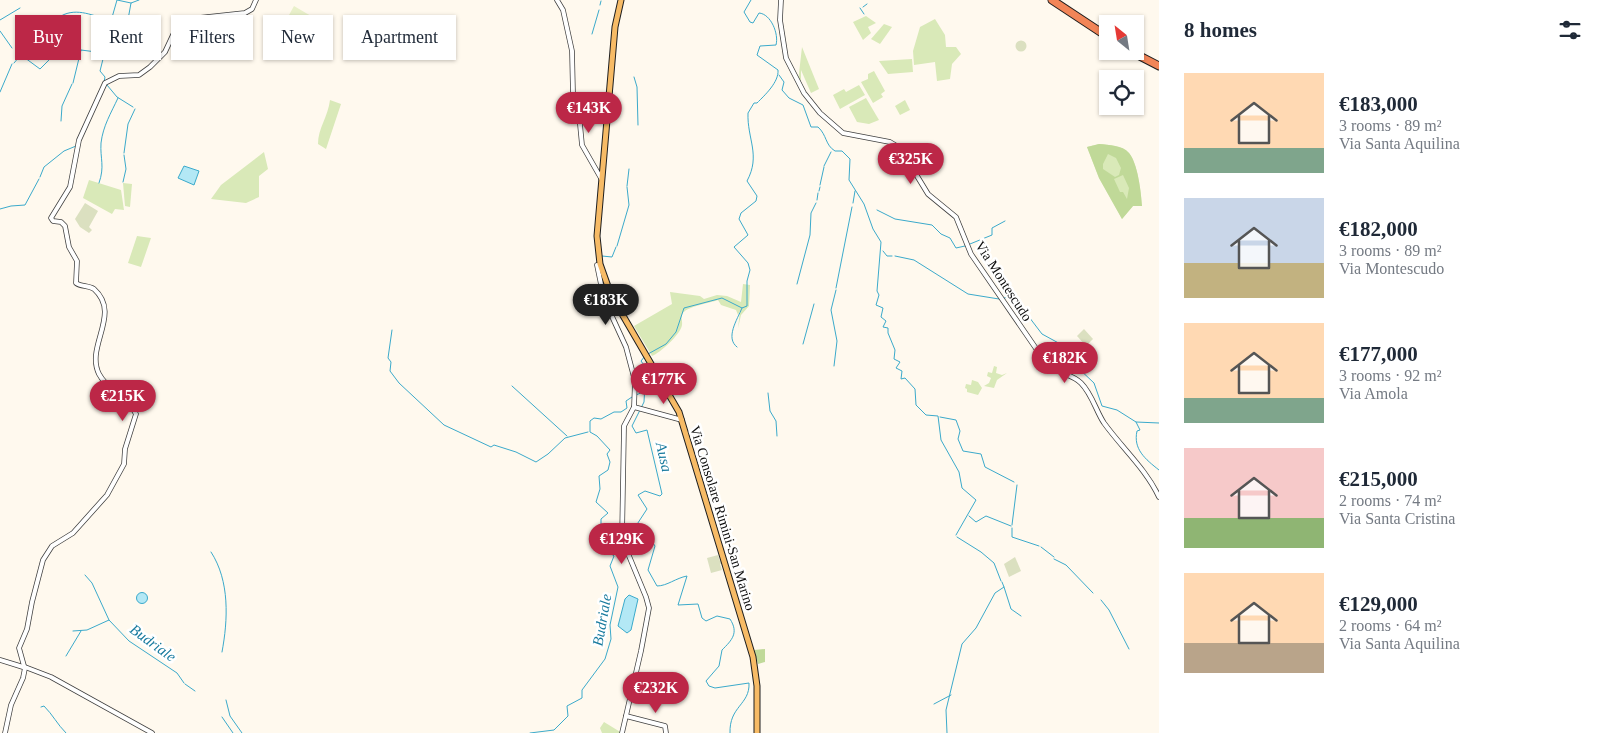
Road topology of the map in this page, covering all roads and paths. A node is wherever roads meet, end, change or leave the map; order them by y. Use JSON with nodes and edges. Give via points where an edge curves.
{"nodes":[{"id":1,"x":256,"y":0,"type":"edge"},
{"id":2,"x":557,"y":0,"type":"edge"},
{"id":3,"x":622,"y":0,"type":"edge"},
{"id":4,"x":781,"y":0,"type":"edge"},
{"id":5,"x":1052,"y":0,"type":"edge"},
{"id":6,"x":1057,"y":0,"type":"edge"},
{"id":7,"x":1099,"y":30,"type":"edge"},
{"id":8,"x":1099,"y":30,"type":"edge"},
{"id":9,"x":1144,"y":56,"type":"edge"},
{"id":10,"x":1144,"y":58,"type":"edge"},
{"id":11,"x":1159,"y":65,"type":"edge"},
{"id":12,"x":599,"y":172,"type":"junction"},
{"id":13,"x":603,"y":181,"type":"junction"},
{"id":14,"x":599,"y":265,"type":"junction"},
{"id":15,"x":648,"y":355,"type":"junction"},
{"id":16,"x":634,"y":408,"type":"junction"},
{"id":17,"x":682,"y":420,"type":"junction"},
{"id":18,"x":1159,"y":496,"type":"edge"},
{"id":19,"x":0,"y":660,"type":"edge"},
{"id":20,"x":24,"y":668,"type":"junction"},
{"id":21,"x":626,"y":716,"type":"junction"},
{"id":22,"x":5,"y":733,"type":"edge"},
{"id":23,"x":152,"y":733,"type":"edge"},
{"id":24,"x":622,"y":733,"type":"edge"},
{"id":25,"x":666,"y":733,"type":"edge"},
{"id":26,"x":758,"y":733,"type":"edge"}],
"edges":[{"from":1,"to":20,"type":"street","via":[[252,9],[245,13],[180,20],[164,52],[150,67],[139,75],[119,76],[105,83],[79,140],[70,187],[51,218],[65,226],[69,247],[77,261],[76,283],[93,289],[104,306],[105,322],[97,346],[99,374],[136,414],[125,449],[124,464],[107,495],[73,533],[52,546],[44,560],[27,629],[19,648]]},
{"from":2,"to":12,"type":"street","via":[[572,51],[574,94],[582,145]]},
{"from":3,"to":12,"type":"main road","name":"Via Consolare Rimini-San Marino"},
{"from":3,"to":13,"type":"main road","name":"Via Consolare Rimini-San Marino"},
{"from":4,"to":18,"type":"street","name":"Via Montescudo","via":[[780,20],[786,58],[796,82],[814,106],[843,133],[892,142],[898,146],[928,194],[956,217],[971,254],[1046,363],[1084,386],[1103,421],[1144,471]]},
{"from":5,"to":7,"type":"highway"},
{"from":6,"to":8,"type":"highway"},
{"from":9,"to":11,"type":"highway"},
{"from":10,"to":11,"type":"highway"},
{"from":12,"to":13,"type":"main road","name":"Via Consolare Rimini-San Marino"},
{"from":13,"to":14,"type":"main road","name":"Via Consolare Rimini-San Marino"},
{"from":13,"to":15,"type":"main road","name":"Via Consolare Rimini-San Marino","via":[[599,237],[601,264],[613,294]]},
{"from":14,"to":15,"type":"main road","name":"Via Consolare Rimini-San Marino","via":[[610,293]]},
{"from":14,"to":16,"type":"street","via":[[604,299],[627,350],[635,381]]},
{"from":15,"to":17,"type":"main road","name":"Via Consolare Rimini-San Marino"},
{"from":15,"to":26,"type":"main road","name":"Via Consolare Rimini-San Marino","via":[[674,396],[684,421],[753,650],[759,683]]},
{"from":16,"to":17,"type":"street"},
{"from":16,"to":21,"type":"street","via":[[624,426],[622,539],[649,611]]},
{"from":17,"to":26,"type":"main road","name":"Via Consolare Rimini-San Marino","via":[[753,657],[758,686]]},
{"from":19,"to":20,"type":"street"},
{"from":20,"to":22,"type":"street"},
{"from":20,"to":23,"type":"street","via":[[51,677]]},
{"from":21,"to":24,"type":"street"},
{"from":21,"to":25,"type":"street","via":[[664,726]]}]}
